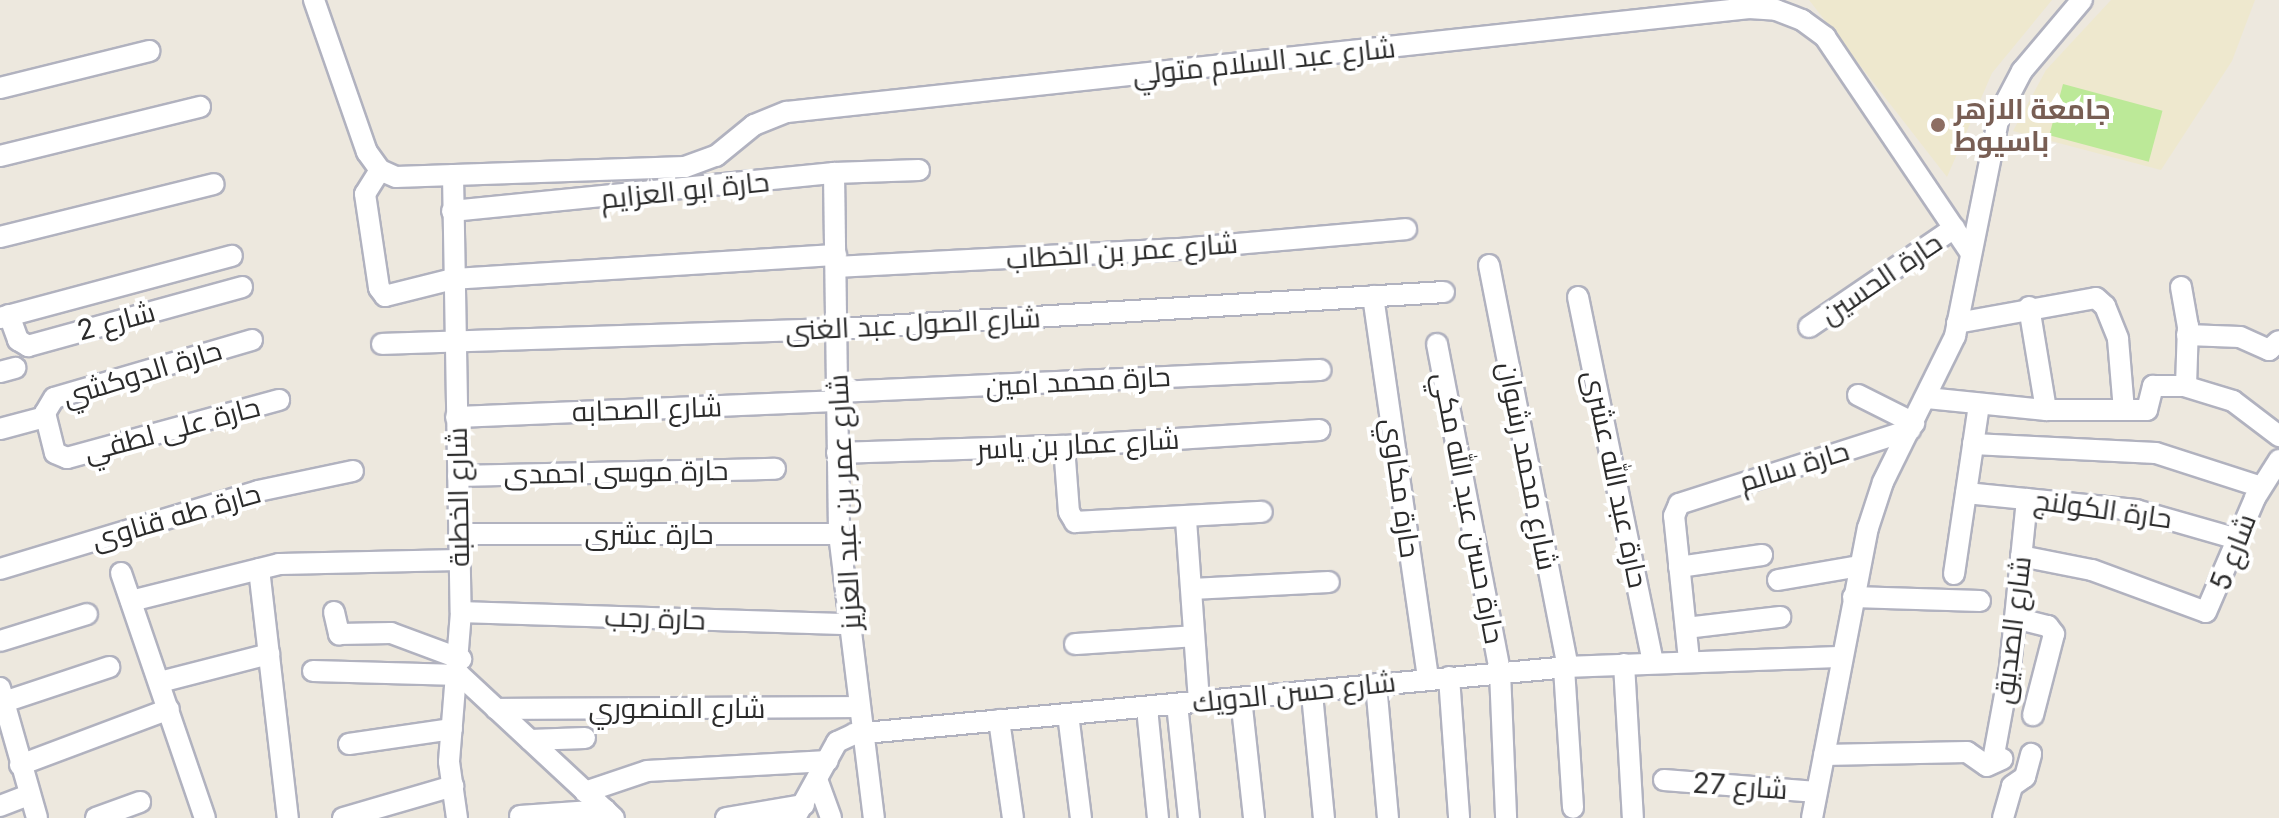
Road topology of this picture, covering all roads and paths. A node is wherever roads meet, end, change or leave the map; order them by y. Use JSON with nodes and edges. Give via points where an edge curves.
{"nodes":[{"id":1,"x":314,"y":0,"type":"edge"},
{"id":2,"x":2082,"y":0,"type":"edge"},
{"id":3,"x":149,"y":51,"type":"dead end"},
{"id":4,"x":0,"y":88,"type":"edge"},
{"id":5,"x":200,"y":107,"type":"dead end"},
{"id":6,"x":0,"y":156,"type":"edge"},
{"id":7,"x":380,"y":170,"type":"junction"},
{"id":8,"x":919,"y":170,"type":"dead end"},
{"id":9,"x":834,"y":173,"type":"junction"},
{"id":10,"x":453,"y":175,"type":"junction"},
{"id":11,"x":214,"y":184,"type":"dead end"},
{"id":12,"x":452,"y":211,"type":"junction"},
{"id":13,"x":1954,"y":228,"type":"junction"},
{"id":14,"x":1406,"y":229,"type":"dead end"},
{"id":15,"x":0,"y":237,"type":"edge"},
{"id":16,"x":1970,"y":252,"type":"junction"},
{"id":17,"x":232,"y":256,"type":"dead end"},
{"id":18,"x":836,"y":261,"type":"junction"},
{"id":19,"x":1489,"y":265,"type":"dead end"},
{"id":20,"x":453,"y":279,"type":"junction"},
{"id":21,"x":242,"y":287,"type":"dead end"},
{"id":22,"x":2181,"y":287,"type":"dead end"},
{"id":23,"x":1444,"y":292,"type":"dead end"},
{"id":24,"x":1373,"y":296,"type":"junction"},
{"id":25,"x":1578,"y":297,"type":"dead end"},
{"id":26,"x":2029,"y":307,"type":"junction"},
{"id":27,"x":4,"y":317,"type":"edge"},
{"id":28,"x":1957,"y":323,"type":"junction"},
{"id":29,"x":1809,"y":327,"type":"dead end"},
{"id":30,"x":838,"y":329,"type":"junction"},
{"id":31,"x":2187,"y":335,"type":"junction"},
{"id":32,"x":252,"y":340,"type":"dead end"},
{"id":33,"x":2279,"y":341,"type":"edge"},
{"id":34,"x":382,"y":344,"type":"dead end"},
{"id":35,"x":455,"y":344,"type":"junction"},
{"id":36,"x":1437,"y":344,"type":"dead end"},
{"id":37,"x":1320,"y":370,"type":"dead end"},
{"id":38,"x":2186,"y":386,"type":"junction"},
{"id":39,"x":1858,"y":395,"type":"dead end"},
{"id":40,"x":837,"y":397,"type":"junction"},
{"id":41,"x":1927,"y":398,"type":"junction"},
{"id":42,"x":279,"y":400,"type":"dead end"},
{"id":43,"x":1979,"y":404,"type":"junction"},
{"id":44,"x":2046,"y":410,"type":"junction"},
{"id":45,"x":2124,"y":410,"type":"junction"},
{"id":46,"x":45,"y":417,"type":"junction"},
{"id":47,"x":456,"y":417,"type":"junction"},
{"id":48,"x":1912,"y":427,"type":"junction"},
{"id":49,"x":0,"y":429,"type":"edge"},
{"id":50,"x":1319,"y":430,"type":"dead end"},
{"id":51,"x":2279,"y":436,"type":"edge"},
{"id":52,"x":1973,"y":444,"type":"junction"},
{"id":53,"x":1064,"y":446,"type":"junction"},
{"id":54,"x":837,"y":453,"type":"junction"},
{"id":55,"x":2279,"y":460,"type":"edge"},
{"id":56,"x":775,"y":469,"type":"dead end"},
{"id":57,"x":353,"y":471,"type":"dead end"},
{"id":58,"x":458,"y":476,"type":"junction"},
{"id":59,"x":2261,"y":487,"type":"junction"},
{"id":60,"x":1966,"y":493,"type":"junction"},
{"id":61,"x":2027,"y":499,"type":"junction"},
{"id":62,"x":1262,"y":512,"type":"dead end"},
{"id":63,"x":1186,"y":520,"type":"junction"},
{"id":64,"x":459,"y":534,"type":"junction"},
{"id":65,"x":839,"y":534,"type":"junction"},
{"id":66,"x":2237,"y":539,"type":"junction"},
{"id":67,"x":1762,"y":555,"type":"dead end"},
{"id":68,"x":2021,"y":556,"type":"junction"},
{"id":69,"x":460,"y":560,"type":"junction"},
{"id":70,"x":1859,"y":566,"type":"junction"},
{"id":71,"x":1679,"y":567,"type":"junction"},
{"id":72,"x":0,"y":569,"type":"edge"},
{"id":73,"x":259,"y":569,"type":"junction"},
{"id":74,"x":121,"y":573,"type":"dead end"},
{"id":75,"x":1954,"y":574,"type":"dead end"},
{"id":76,"x":1778,"y":580,"type":"dead end"},
{"id":77,"x":1329,"y":582,"type":"dead end"},
{"id":78,"x":1192,"y":589,"type":"junction"},
{"id":79,"x":1853,"y":597,"type":"junction"},
{"id":80,"x":131,"y":601,"type":"junction"},
{"id":81,"x":1980,"y":601,"type":"dead end"},
{"id":82,"x":334,"y":612,"type":"dead end"},
{"id":83,"x":461,"y":612,"type":"junction"},
{"id":84,"x":87,"y":614,"type":"dead end"},
{"id":85,"x":1780,"y":617,"type":"dead end"},
{"id":86,"x":2015,"y":618,"type":"junction"},
{"id":87,"x":848,"y":624,"type":"junction"},
{"id":88,"x":1686,"y":628,"type":"junction"},
{"id":89,"x":1194,"y":636,"type":"junction"},
{"id":90,"x":0,"y":641,"type":"edge"},
{"id":91,"x":1075,"y":644,"type":"dead end"},
{"id":92,"x":269,"y":654,"type":"junction"},
{"id":93,"x":1842,"y":657,"type":"junction"},
{"id":94,"x":1689,"y":660,"type":"junction"},
{"id":95,"x":1653,"y":661,"type":"junction"},
{"id":96,"x":1624,"y":664,"type":"junction"},
{"id":97,"x":109,"y":667,"type":"dead end"},
{"id":98,"x":460,"y":667,"type":"junction"},
{"id":99,"x":1566,"y":667,"type":"junction"},
{"id":100,"x":313,"y":671,"type":"dead end"},
{"id":101,"x":1500,"y":672,"type":"junction"},
{"id":102,"x":1449,"y":677,"type":"junction"},
{"id":103,"x":1428,"y":679,"type":"junction"},
{"id":104,"x":160,"y":682,"type":"junction"},
{"id":105,"x":1376,"y":684,"type":"junction"},
{"id":106,"x":1312,"y":694,"type":"junction"},
{"id":107,"x":2,"y":695,"type":"edge"},
{"id":108,"x":1241,"y":698,"type":"junction"},
{"id":109,"x":1199,"y":702,"type":"junction"},
{"id":110,"x":1177,"y":704,"type":"junction"},
{"id":111,"x":858,"y":707,"type":"junction"},
{"id":112,"x":1147,"y":708,"type":"junction"},
{"id":113,"x":169,"y":709,"type":"junction"},
{"id":114,"x":496,"y":709,"type":"junction"},
{"id":115,"x":1068,"y":714,"type":"junction"},
{"id":116,"x":2033,"y":715,"type":"dead end"},
{"id":117,"x":999,"y":720,"type":"junction"},
{"id":118,"x":452,"y":729,"type":"junction"},
{"id":119,"x":6,"y":732,"type":"edge"},
{"id":120,"x":860,"y":734,"type":"junction"},
{"id":121,"x":585,"y":738,"type":"dead end"},
{"id":122,"x":530,"y":740,"type":"junction"},
{"id":123,"x":349,"y":744,"type":"dead end"},
{"id":124,"x":2031,"y":754,"type":"dead end"},
{"id":125,"x":1824,"y":755,"type":"junction"},
{"id":126,"x":828,"y":761,"type":"junction"},
{"id":127,"x":20,"y":765,"type":"junction"},
{"id":128,"x":1664,"y":780,"type":"dead end"},
{"id":129,"x":818,"y":782,"type":"junction"},
{"id":130,"x":453,"y":786,"type":"junction"},
{"id":131,"x":585,"y":792,"type":"junction"},
{"id":132,"x":1817,"y":792,"type":"junction"},
{"id":133,"x":28,"y":795,"type":"junction"},
{"id":134,"x":140,"y":802,"type":"dead end"},
{"id":135,"x":0,"y":806,"type":"edge"},
{"id":136,"x":1573,"y":808,"type":"dead end"},
{"id":137,"x":800,"y":811,"type":"edge"},
{"id":138,"x":383,"y":812,"type":"edge"},
{"id":139,"x":610,"y":814,"type":"edge"},
{"id":140,"x":520,"y":816,"type":"dead end"},
{"id":141,"x":37,"y":818,"type":"edge"},
{"id":142,"x":96,"y":818,"type":"edge"},
{"id":143,"x":205,"y":818,"type":"edge"},
{"id":144,"x":288,"y":818,"type":"edge"},
{"id":145,"x":343,"y":818,"type":"edge"},
{"id":146,"x":457,"y":818,"type":"edge"},
{"id":147,"x":726,"y":818,"type":"edge"},
{"id":148,"x":831,"y":818,"type":"edge"},
{"id":149,"x":874,"y":818,"type":"edge"},
{"id":150,"x":1013,"y":818,"type":"edge"},
{"id":151,"x":1081,"y":818,"type":"edge"},
{"id":152,"x":1158,"y":818,"type":"edge"},
{"id":153,"x":1189,"y":818,"type":"edge"},
{"id":154,"x":1254,"y":818,"type":"edge"},
{"id":155,"x":1324,"y":818,"type":"edge"},
{"id":156,"x":1388,"y":818,"type":"edge"},
{"id":157,"x":1459,"y":818,"type":"edge"},
{"id":158,"x":1506,"y":818,"type":"edge"},
{"id":159,"x":1633,"y":818,"type":"edge"},
{"id":160,"x":1812,"y":818,"type":"edge"},
{"id":161,"x":2003,"y":818,"type":"edge"}],
"edges":[{"from":1,"to":7,"type":"street","via":[[367,152]]},
{"from":2,"to":16,"type":"street","via":[[2022,71],[2005,101]]},
{"from":3,"to":4,"type":"street"},
{"from":5,"to":6,"type":"street"},
{"from":7,"to":10,"type":"street","name":"شارع عبد السلام متولي","via":[[396,177]]},
{"from":7,"to":20,"type":"street","name":"شارع عمر بن الخطاب","via":[[365,194],[381,293],[388,297]]},
{"from":8,"to":9,"type":"street","name":"حارة ابو العزايم"},
{"from":9,"to":12,"type":"street","name":"حارة ابو العزايم"},
{"from":9,"to":18,"type":"street","name":"شارع عمر بن عبد العزيز"},
{"from":10,"to":12,"type":"street","name":"شارع الخطبة"},
{"from":10,"to":13,"type":"street","name":"شارع عبد السلام متولي","via":[[685,167],[716,156],[754,125],[787,112],[1763,8],[1789,13],[1825,37]]},
{"from":11,"to":15,"type":"street"},
{"from":12,"to":20,"type":"street","name":"شارع الخطبة"},
{"from":13,"to":16,"type":"street","name":"شارع عبد السلام متولي"},
{"from":13,"to":29,"type":"street","name":"حارة الحسين"},
{"from":14,"to":18,"type":"street","name":"شارع عمر بن الخطاب","via":[[1179,249]]},
{"from":16,"to":28,"type":"street"},
{"from":17,"to":27,"type":"street"},
{"from":18,"to":20,"type":"street","name":"شارع عمر بن الخطاب"},
{"from":18,"to":30,"type":"street","name":"شارع عمر بن عبد العزيز"},
{"from":19,"to":99,"type":"street","name":"شارع محمد رشوان"},
{"from":20,"to":35,"type":"street","name":"شارع الخطبة"},
{"from":21,"to":27,"type":"street","name":"شارع 2","via":[[28,346]]},
{"from":22,"to":31,"type":"street"},
{"from":23,"to":24,"type":"street","name":"شارع الصول عبد الغنى"},
{"from":24,"to":30,"type":"street","name":"شارع الصول عبد الغنى"},
{"from":24,"to":103,"type":"street","name":"حارة مكاوي"},
{"from":25,"to":95,"type":"street","name":"حارة عبد الله عشرى"},
{"from":26,"to":28,"type":"street"},
{"from":26,"to":44,"type":"street"},
{"from":26,"to":45,"type":"street","via":[[2091,297],[2105,306],[2118,339]]},
{"from":28,"to":41,"type":"street"},
{"from":30,"to":35,"type":"street","name":"شارع الصول عبد الغنى"},
{"from":30,"to":40,"type":"street","name":"شارع عمر بن عبد العزيز"},
{"from":31,"to":33,"type":"street","via":[[2240,337],[2269,350]]},
{"from":31,"to":38,"type":"street"},
{"from":32,"to":46,"type":"street","name":"حارة الدوكشي","via":[[54,398],[45,407]]},
{"from":34,"to":35,"type":"street","name":"شارع الصول عبد الغنى"},
{"from":35,"to":47,"type":"street","name":"شارع الخطبة"},
{"from":36,"to":101,"type":"street","name":"حارة حسن عبد الله مكي"},
{"from":37,"to":40,"type":"street","name":"حارة محمد امين"},
{"from":38,"to":45,"type":"street","via":[[2156,384],[2149,409]]},
{"from":38,"to":51,"type":"street","via":[[2233,401]]},
{"from":39,"to":48,"type":"street"},
{"from":40,"to":47,"type":"street","name":"شارع الصحابه"},
{"from":40,"to":54,"type":"street","name":"شارع عمر بن عبد العزيز"},
{"from":41,"to":43,"type":"street"},
{"from":41,"to":48,"type":"street"},
{"from":42,"to":46,"type":"street","name":"حارة على لطفي","via":[[67,458],[55,453]]},
{"from":43,"to":44,"type":"street"},
{"from":43,"to":52,"type":"street"},
{"from":44,"to":45,"type":"street"},
{"from":46,"to":49,"type":"street"},
{"from":47,"to":58,"type":"street","name":"شارع الخطبة"},
{"from":48,"to":70,"type":"street","via":[[1883,482]]},
{"from":48,"to":71,"type":"street","name":"حارة سالم","via":[[1679,504],[1674,516]]},
{"from":50,"to":53,"type":"street","name":"شارع عمار بن ياسر"},
{"from":52,"to":59,"type":"street","via":[[2156,453]]},
{"from":52,"to":60,"type":"street"},
{"from":53,"to":54,"type":"street","name":"شارع عمار بن ياسر"},
{"from":53,"to":63,"type":"street","via":[[1069,512],[1075,522]]},
{"from":54,"to":65,"type":"street","name":"شارع عمر بن عبد العزيز"},
{"from":55,"to":59,"type":"street","name":"شارع 5"},
{"from":56,"to":58,"type":"street","name":"حارة موسى احمدى"},
{"from":57,"to":72,"type":"street","name":"حارة طه قناوى","via":[[245,495]]},
{"from":58,"to":64,"type":"street","name":"شارع الخطبة"},
{"from":59,"to":66,"type":"street","name":"شارع 5"},
{"from":60,"to":61,"type":"street","name":"حارة الكولنج"},
{"from":60,"to":75,"type":"street"},
{"from":61,"to":66,"type":"street","name":"حارة الكولنج","via":[[2160,514]]},
{"from":61,"to":68,"type":"street","name":"شارع الصديق"},
{"from":62,"to":63,"type":"street"},
{"from":63,"to":78,"type":"street"},
{"from":64,"to":65,"type":"street","name":"حارة عشرى"},
{"from":64,"to":69,"type":"street","name":"شارع الخطبة"},
{"from":65,"to":87,"type":"street","name":"شارع عمر بن عبد العزيز"},
{"from":66,"to":68,"type":"street","name":"شارع 5","via":[[2213,605],[2203,612],[2092,570]]},
{"from":67,"to":71,"type":"street"},
{"from":68,"to":86,"type":"street","name":"شارع الصديق"},
{"from":69,"to":73,"type":"street","via":[[305,562]]},
{"from":69,"to":83,"type":"street","name":"شارع الخطبة"},
{"from":70,"to":76,"type":"street"},
{"from":70,"to":79,"type":"street"},
{"from":71,"to":88,"type":"street"},
{"from":73,"to":80,"type":"street"},
{"from":73,"to":92,"type":"street"},
{"from":74,"to":80,"type":"street"},
{"from":77,"to":78,"type":"street"},
{"from":78,"to":89,"type":"street"},
{"from":79,"to":81,"type":"street"},
{"from":79,"to":93,"type":"street"},
{"from":80,"to":104,"type":"street"},
{"from":82,"to":98,"type":"street","via":[[339,634],[391,633]]},
{"from":83,"to":87,"type":"street","name":"حارة رجب"},
{"from":83,"to":98,"type":"street","name":"شارع الخطبة"},
{"from":84,"to":90,"type":"street"},
{"from":85,"to":88,"type":"street"},
{"from":86,"to":116,"type":"street","via":[[2048,626],[2054,634]]},
{"from":86,"to":125,"type":"street","name":"شارع الصديق","via":[[1998,759],[1981,765],[1967,752]]},
{"from":87,"to":111,"type":"street","name":"شارع عمر بن عبد العزيز"},
{"from":88,"to":94,"type":"street"},
{"from":89,"to":91,"type":"street"},
{"from":89,"to":109,"type":"street"},
{"from":92,"to":104,"type":"street"},
{"from":92,"to":144,"type":"street"},
{"from":93,"to":94,"type":"street","name":"شارع حسن الدويك"},
{"from":93,"to":125,"type":"street"},
{"from":94,"to":95,"type":"street","name":"شارع حسن الدويك"},
{"from":95,"to":96,"type":"street","name":"شارع حسن الدويك"},
{"from":96,"to":99,"type":"street","name":"شارع حسن الدويك"},
{"from":96,"to":159,"type":"street"},
{"from":97,"to":107,"type":"street"},
{"from":98,"to":100,"type":"street"},
{"from":98,"to":114,"type":"street"},
{"from":98,"to":118,"type":"street","name":"شارع الخطبة"},
{"from":99,"to":101,"type":"street","name":"شارع حسن الدويك"},
{"from":99,"to":136,"type":"street","name":"شارع محمد رشوان"},
{"from":101,"to":102,"type":"street","name":"شارع حسن الدويك"},
{"from":101,"to":158,"type":"street","name":"حارة حسن عبد الله مكي"},
{"from":102,"to":103,"type":"street","name":"شارع حسن الدويك"},
{"from":102,"to":157,"type":"street"},
{"from":103,"to":105,"type":"street","name":"شارع حسن الدويك"},
{"from":104,"to":113,"type":"street"},
{"from":105,"to":106,"type":"street","name":"شارع حسن الدويك"},
{"from":105,"to":156,"type":"street"},
{"from":106,"to":108,"type":"street","name":"شارع حسن الدويك"},
{"from":106,"to":155,"type":"street"},
{"from":107,"to":119,"type":"street"},
{"from":108,"to":109,"type":"street","name":"شارع حسن الدويك"},
{"from":108,"to":154,"type":"street"},
{"from":109,"to":110,"type":"street","name":"شارع حسن الدويك"},
{"from":110,"to":112,"type":"street","name":"شارع حسن الدويك"},
{"from":110,"to":153,"type":"street"},
{"from":111,"to":114,"type":"street","name":"شارع المنصوري"},
{"from":111,"to":120,"type":"street","name":"شارع عمر بن عبد العزيز"},
{"from":112,"to":115,"type":"street","name":"شارع حسن الدويك"},
{"from":112,"to":152,"type":"street"},
{"from":113,"to":127,"type":"street"},
{"from":113,"to":143,"type":"street"},
{"from":114,"to":122,"type":"street"},
{"from":115,"to":117,"type":"street","name":"شارع حسن الدويك"},
{"from":115,"to":151,"type":"street"},
{"from":117,"to":120,"type":"street","name":"شارع حسن الدويك"},
{"from":117,"to":150,"type":"street"},
{"from":118,"to":123,"type":"street"},
{"from":118,"to":130,"type":"street","name":"شارع الخطبة"},
{"from":119,"to":127,"type":"street"},
{"from":120,"to":126,"type":"street","via":[[840,739]]},
{"from":120,"to":149,"type":"street","name":"شارع عمر بن عبد العزيز"},
{"from":121,"to":122,"type":"street"},
{"from":122,"to":131,"type":"street"},
{"from":124,"to":161,"type":"street","via":[[2025,777],[2012,786]]},
{"from":125,"to":132,"type":"street"},
{"from":126,"to":129,"type":"street"},
{"from":126,"to":131,"type":"street","via":[[647,771]]},
{"from":127,"to":133,"type":"street"},
{"from":128,"to":132,"type":"street","name":"شارع 27"},
{"from":129,"to":137,"type":"street"},
{"from":129,"to":148,"type":"street"},
{"from":130,"to":138,"type":"street"},
{"from":130,"to":146,"type":"street","name":"شارع الخطبة"},
{"from":131,"to":139,"type":"street"},
{"from":132,"to":160,"type":"street"},
{"from":133,"to":135,"type":"street"},
{"from":133,"to":141,"type":"street"},
{"from":134,"to":142,"type":"street"},
{"from":137,"to":147,"type":"street"},
{"from":138,"to":145,"type":"street"},
{"from":139,"to":140,"type":"street"}]}
